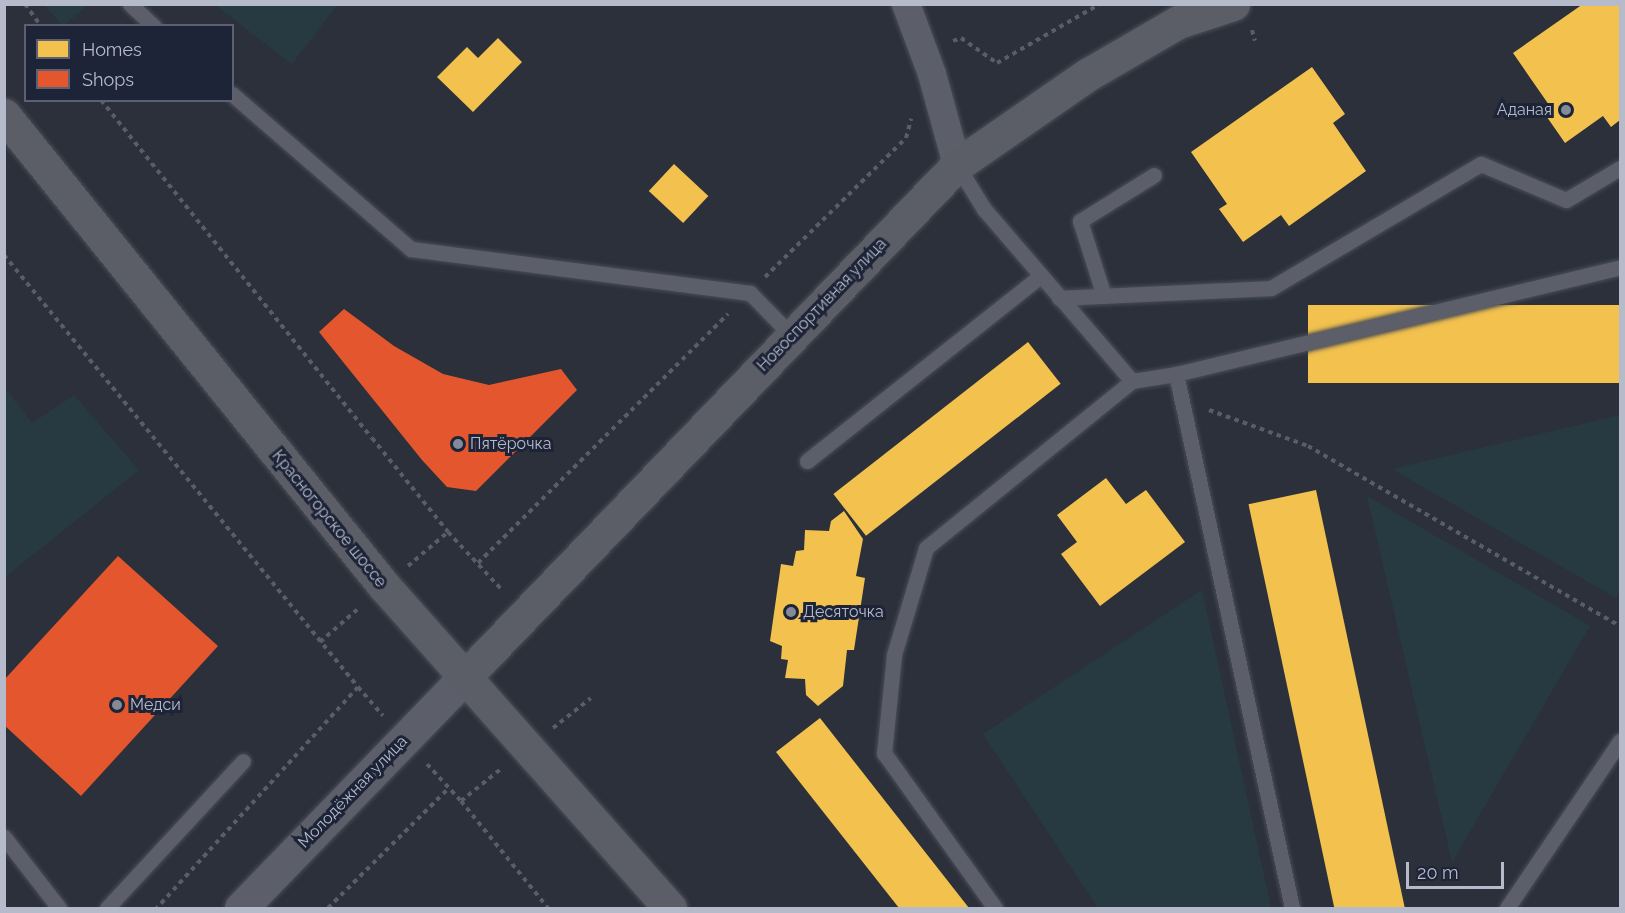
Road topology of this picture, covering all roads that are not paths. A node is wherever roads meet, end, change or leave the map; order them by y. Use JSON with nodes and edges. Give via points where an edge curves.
{"nodes":[{"id":1,"x":130,"y":4,"type":"edge"},
{"id":2,"x":906,"y":4,"type":"edge"},
{"id":3,"x":1233,"y":4,"type":"edge"},
{"id":4,"x":152,"y":24,"type":"edge"},
{"id":5,"x":234,"y":96,"type":"edge"},
{"id":6,"x":4,"y":115,"type":"edge"},
{"id":7,"x":957,"y":165,"type":"junction"},
{"id":8,"x":1620,"y":168,"type":"edge"},
{"id":9,"x":1154,"y":175,"type":"dead end"},
{"id":10,"x":1620,"y":267,"type":"edge"},
{"id":11,"x":1040,"y":276,"type":"junction"},
{"id":12,"x":1104,"y":296,"type":"junction"},
{"id":13,"x":1059,"y":298,"type":"junction"},
{"id":14,"x":792,"y":336,"type":"junction"},
{"id":15,"x":1176,"y":374,"type":"junction"},
{"id":16,"x":1132,"y":381,"type":"junction"},
{"id":17,"x":807,"y":461,"type":"dead end"},
{"id":18,"x":466,"y":676,"type":"junction"},
{"id":19,"x":1620,"y":741,"type":"edge"},
{"id":20,"x":243,"y":761,"type":"dead end"},
{"id":21,"x":4,"y":837,"type":"edge"},
{"id":22,"x":59,"y":909,"type":"edge"},
{"id":23,"x":107,"y":909,"type":"edge"},
{"id":24,"x":241,"y":909,"type":"edge"},
{"id":25,"x":670,"y":909,"type":"edge"},
{"id":26,"x":995,"y":909,"type":"edge"},
{"id":27,"x":1292,"y":909,"type":"edge"},
{"id":28,"x":1507,"y":909,"type":"edge"}],
"edges":[{"from":1,"to":4,"type":"lane"},
{"from":2,"to":7,"type":"street"},
{"from":3,"to":7,"type":"main road","name":"Новоспортивная улица","via":[[1168,27],[1087,75]]},
{"from":5,"to":14,"type":"lane","via":[[411,249],[750,292]]},
{"from":6,"to":18,"type":"main road","name":"Красногорское шоссе","via":[[384,586]]},
{"from":7,"to":11,"type":"lane","via":[[984,209]]},
{"from":7,"to":14,"type":"main road","name":"Новоспортивная улица"},
{"from":8,"to":12,"type":"lane","via":[[1566,200],[1481,164],[1271,288]]},
{"from":9,"to":12,"type":"lane","via":[[1080,221]]},
{"from":10,"to":15,"type":"lane"},
{"from":11,"to":13,"type":"lane"},
{"from":11,"to":17,"type":"lane"},
{"from":12,"to":13,"type":"lane"},
{"from":13,"to":16,"type":"lane"},
{"from":14,"to":18,"type":"main road","name":"Новоспортивная улица"},
{"from":15,"to":16,"type":"lane"},
{"from":15,"to":27,"type":"lane"},
{"from":16,"to":26,"type":"lane","via":[[926,548],[894,655],[884,753]]},
{"from":18,"to":24,"type":"street","name":"Молодёжная улица"},
{"from":18,"to":25,"type":"main road","name":"Красногорское шоссе"},
{"from":19,"to":28,"type":"lane"},
{"from":20,"to":23,"type":"lane"},
{"from":21,"to":22,"type":"lane"}]}
